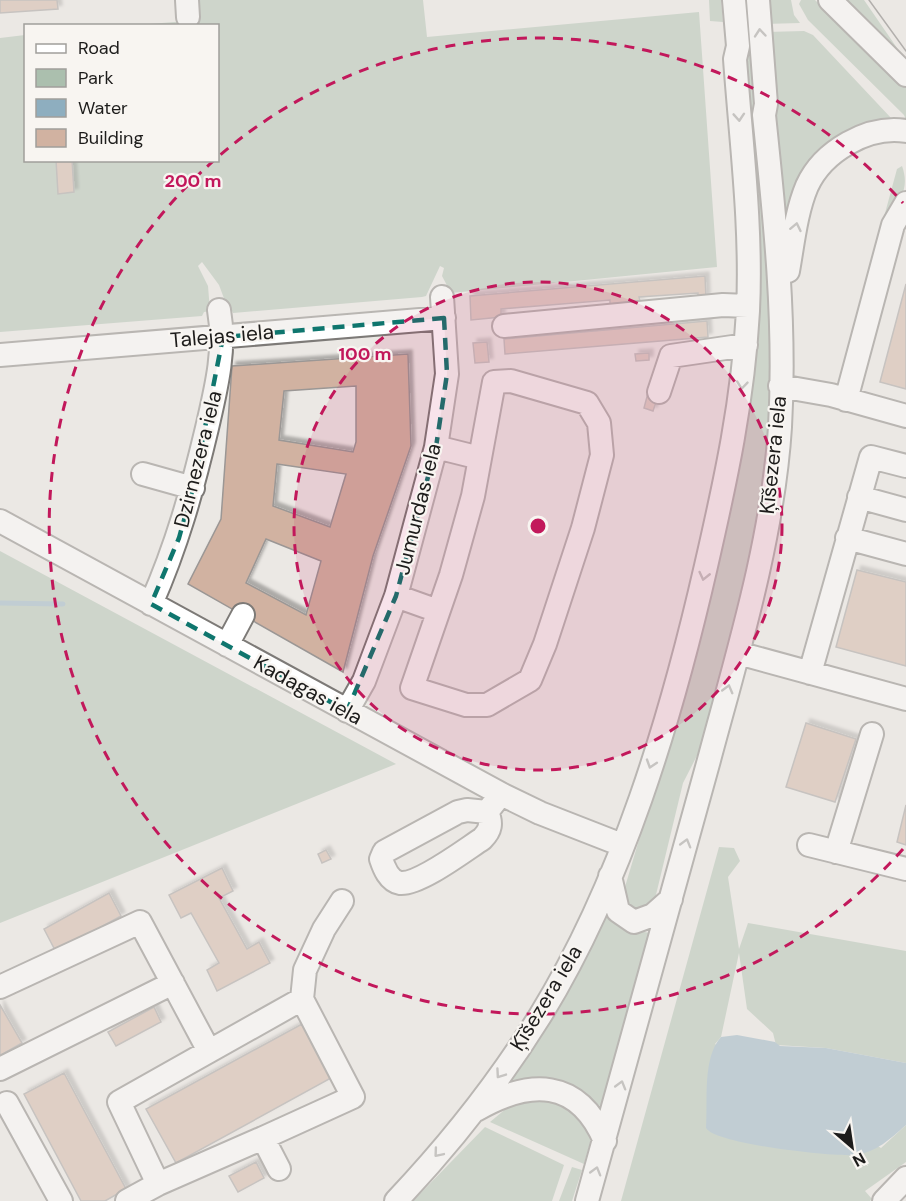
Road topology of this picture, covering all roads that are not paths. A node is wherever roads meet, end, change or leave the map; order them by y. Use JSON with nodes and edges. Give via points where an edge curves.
{"nodes":[{"id":1,"x":734,"y":0,"type":"edge"},
{"id":2,"x":758,"y":0,"type":"edge"},
{"id":3,"x":830,"y":0,"type":"edge"},
{"id":4,"x":906,"y":75,"type":"edge"},
{"id":5,"x":906,"y":131,"type":"edge"},
{"id":6,"x":906,"y":203,"type":"edge"},
{"id":7,"x":782,"y":305,"type":"junction"},
{"id":8,"x":748,"y":306,"type":"junction"},
{"id":9,"x":443,"y":308,"type":"joint"},
{"id":10,"x":219,"y":310,"type":"dead end"},
{"id":11,"x":504,"y":326,"type":"dead end"},
{"id":12,"x":223,"y":337,"type":"junction"},
{"id":13,"x":746,"y":345,"type":"junction"},
{"id":14,"x":0,"y":355,"type":"edge"},
{"id":15,"x":780,"y":386,"type":"junction"},
{"id":16,"x":659,"y":393,"type":"dead end"},
{"id":17,"x":846,"y":400,"type":"junction"},
{"id":18,"x":906,"y":416,"type":"edge"},
{"id":19,"x":435,"y":447,"type":"junction"},
{"id":20,"x":480,"y":458,"type":"junction"},
{"id":21,"x":906,"y":466,"type":"edge"},
{"id":22,"x":143,"y":474,"type":"dead end"},
{"id":23,"x":193,"y":488,"type":"junction"},
{"id":24,"x":859,"y":497,"type":"junction"},
{"id":25,"x":906,"y":510,"type":"edge"},
{"id":26,"x":0,"y":521,"type":"edge"},
{"id":27,"x":847,"y":538,"type":"junction"},
{"id":28,"x":906,"y":554,"type":"edge"},
{"id":29,"x":396,"y":596,"type":"junction"},
{"id":30,"x":151,"y":604,"type":"junction"},
{"id":31,"x":438,"y":611,"type":"junction"},
{"id":32,"x":243,"y":615,"type":"dead end"},
{"id":33,"x":226,"y":645,"type":"junction"},
{"id":34,"x":738,"y":653,"type":"junction"},
{"id":35,"x":810,"y":673,"type":"junction"},
{"id":36,"x":906,"y":699,"type":"edge"},
{"id":37,"x":347,"y":711,"type":"junction"},
{"id":38,"x":872,"y":734,"type":"dead end"},
{"id":39,"x":622,"y":845,"type":"junction"},
{"id":40,"x":809,"y":845,"type":"dead end"},
{"id":41,"x":836,"y":852,"type":"junction"},
{"id":42,"x":906,"y":869,"type":"edge"},
{"id":43,"x":610,"y":876,"type":"junction"},
{"id":44,"x":671,"y":899,"type":"junction"},
{"id":45,"x":342,"y":901,"type":"dead end"},
{"id":46,"x":173,"y":983,"type":"junction"},
{"id":47,"x":0,"y":987,"type":"edge"},
{"id":48,"x":302,"y":999,"type":"junction"},
{"id":49,"x":209,"y":1051,"type":"junction"},
{"id":50,"x":0,"y":1069,"type":"edge"},
{"id":51,"x":7,"y":1103,"type":"dead end"},
{"id":52,"x":472,"y":1112,"type":"junction"},
{"id":53,"x":263,"y":1138,"type":"junction"},
{"id":54,"x":605,"y":1141,"type":"junction"},
{"id":55,"x":279,"y":1169,"type":"dead end"},
{"id":56,"x":906,"y":1178,"type":"edge"},
{"id":57,"x":158,"y":1184,"type":"junction"},
{"id":58,"x":61,"y":1201,"type":"edge"},
{"id":59,"x":127,"y":1201,"type":"edge"},
{"id":60,"x":396,"y":1201,"type":"edge"},
{"id":61,"x":588,"y":1201,"type":"edge"},
{"id":62,"x":884,"y":1201,"type":"edge"}],
"edges":[{"from":1,"to":8,"type":"street","name":"Ķīšezera iela","one_way":true},
{"from":7,"to":2,"type":"street","name":"Ķīšezera iela","one_way":true,"via":[[764,115]]},
{"from":3,"to":4,"type":"street"},
{"from":7,"to":5,"type":"street","one_way":true,"via":[[796,223],[808,185],[824,162],[846,144],[872,133]]},
{"from":6,"to":17,"type":"street","via":[[893,225]]},
{"from":7,"to":15,"type":"street","name":"Ķīšezera iela"},
{"from":8,"to":11,"type":"street","via":[[723,305]]},
{"from":8,"to":13,"type":"street","name":"Ķīšezera iela"},
{"from":9,"to":12,"type":"street","name":"Talejas iela"},
{"from":9,"to":19,"type":"street","name":"Jumurdas iela","via":[[447,374]]},
{"from":10,"to":12,"type":"street","name":"Dzirnezera iela"},
{"from":12,"to":14,"type":"street","name":"Talejas iela"},
{"from":12,"to":23,"type":"street","name":"Dzirnezera iela","via":[[216,388]]},
{"from":13,"to":16,"type":"street","via":[[671,356]]},
{"from":13,"to":39,"type":"street","name":"Ķīšezera iela","one_way":true,"via":[[734,444],[689,640]]},
{"from":15,"to":17,"type":"street"},
{"from":15,"to":34,"type":"street","name":"Ķīšezera iela","via":[[780,429],[764,538]]},
{"from":17,"to":18,"type":"street"},
{"from":19,"to":20,"type":"street"},
{"from":19,"to":29,"type":"street","name":"Jumurdas iela"},
{"from":20,"to":31,"type":"street"},
{"from":20,"to":31,"type":"street","via":[[494,382],[511,381],[587,403],[599,423],[602,455],[594,489],[530,680],[487,705],[466,705],[412,688]]},
{"from":21,"to":24,"type":"street","via":[[871,457]]},
{"from":22,"to":23,"type":"street"},
{"from":23,"to":30,"type":"street","name":"Dzirnezera iela","via":[[179,538]]},
{"from":24,"to":25,"type":"street"},
{"from":24,"to":27,"type":"street"},
{"from":26,"to":30,"type":"street","name":"Kadagas iela"},
{"from":27,"to":28,"type":"street"},
{"from":27,"to":35,"type":"street"},
{"from":29,"to":31,"type":"street"},
{"from":29,"to":37,"type":"street","name":"Jumurdas iela","via":[[364,681]]},
{"from":30,"to":33,"type":"street","name":"Kadagas iela"},
{"from":32,"to":33,"type":"street"},
{"from":33,"to":37,"type":"street","name":"Kadagas iela"},
{"from":34,"to":35,"type":"street"},
{"from":44,"to":34,"type":"street","name":"Ķīšezera iela","one_way":true},
{"from":35,"to":36,"type":"street"},
{"from":37,"to":39,"type":"street","name":"Kadagas iela","via":[[494,803],[540,813]]},
{"from":38,"to":41,"type":"street"},
{"from":39,"to":43,"type":"street","name":"Ķīšezera iela"},
{"from":40,"to":41,"type":"street"},
{"from":41,"to":42,"type":"street"},
{"from":43,"to":44,"type":"street","via":[[618,911],[634,922],[653,915]]},
{"from":43,"to":52,"type":"street","name":"Ķīšezera iela","one_way":true,"via":[[568,967]]},
{"from":54,"to":44,"type":"street","name":"Ķīšezera iela","one_way":true},
{"from":45,"to":48,"type":"street","via":[[305,970]]},
{"from":46,"to":47,"type":"street","via":[[140,922]]},
{"from":46,"to":49,"type":"street"},
{"from":46,"to":50,"type":"street"},
{"from":48,"to":49,"type":"street"},
{"from":48,"to":53,"type":"street","via":[[353,1097]]},
{"from":49,"to":57,"type":"street","via":[[119,1102]]},
{"from":51,"to":58,"type":"street"},
{"from":52,"to":54,"type":"street","name":"Ķīšezera iela","via":[[520,1092],[564,1093],[584,1106]]},
{"from":52,"to":60,"type":"street","name":"Ķīšezera iela","one_way":true},
{"from":53,"to":55,"type":"street"},
{"from":53,"to":57,"type":"street"},
{"from":61,"to":54,"type":"street","name":"Ķīšezera iela","one_way":true},
{"from":56,"to":62,"type":"street"},
{"from":57,"to":59,"type":"street"}]}
